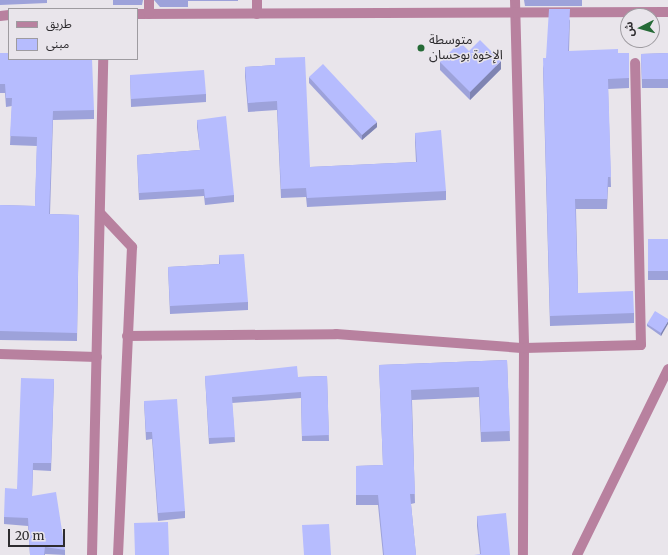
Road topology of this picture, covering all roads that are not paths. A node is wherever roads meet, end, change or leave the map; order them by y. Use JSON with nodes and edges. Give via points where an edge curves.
{"nodes":[{"id":1,"x":149,"y":0,"type":"edge"},
{"id":2,"x":257,"y":0,"type":"edge"},
{"id":3,"x":515,"y":0,"type":"edge"},
{"id":4,"x":515,"y":12,"type":"junction"},
{"id":5,"x":668,"y":12,"type":"edge"},
{"id":6,"x":138,"y":14,"type":"edge"},
{"id":7,"x":149,"y":14,"type":"junction"},
{"id":8,"x":257,"y":14,"type":"junction"},
{"id":9,"x":103,"y":60,"type":"edge"},
{"id":10,"x":635,"y":63,"type":"dead end"},
{"id":11,"x":100,"y":213,"type":"junction"},
{"id":12,"x":128,"y":336,"type":"junction"},
{"id":13,"x":524,"y":348,"type":"junction"},
{"id":14,"x":0,"y":354,"type":"edge"},
{"id":15,"x":97,"y":357,"type":"junction"},
{"id":16,"x":668,"y":369,"type":"edge"},
{"id":17,"x":92,"y":555,"type":"edge"},
{"id":18,"x":118,"y":555,"type":"edge"},
{"id":19,"x":523,"y":555,"type":"edge"},
{"id":20,"x":577,"y":555,"type":"edge"}],
"edges":[{"from":1,"to":7,"type":"street"},
{"from":2,"to":8,"type":"street"},
{"from":3,"to":4,"type":"street"},
{"from":4,"to":5,"type":"street"},
{"from":4,"to":8,"type":"street"},
{"from":4,"to":13,"type":"street"},
{"from":6,"to":7,"type":"street"},
{"from":7,"to":8,"type":"street"},
{"from":9,"to":11,"type":"street"},
{"from":10,"to":13,"type":"street","via":[[641,345]]},
{"from":11,"to":12,"type":"street","via":[[132,247]]},
{"from":11,"to":15,"type":"street"},
{"from":12,"to":13,"type":"street","via":[[336,334]]},
{"from":12,"to":18,"type":"street"},
{"from":13,"to":19,"type":"street"},
{"from":14,"to":15,"type":"street"},
{"from":15,"to":17,"type":"street"},
{"from":16,"to":20,"type":"street"}]}
